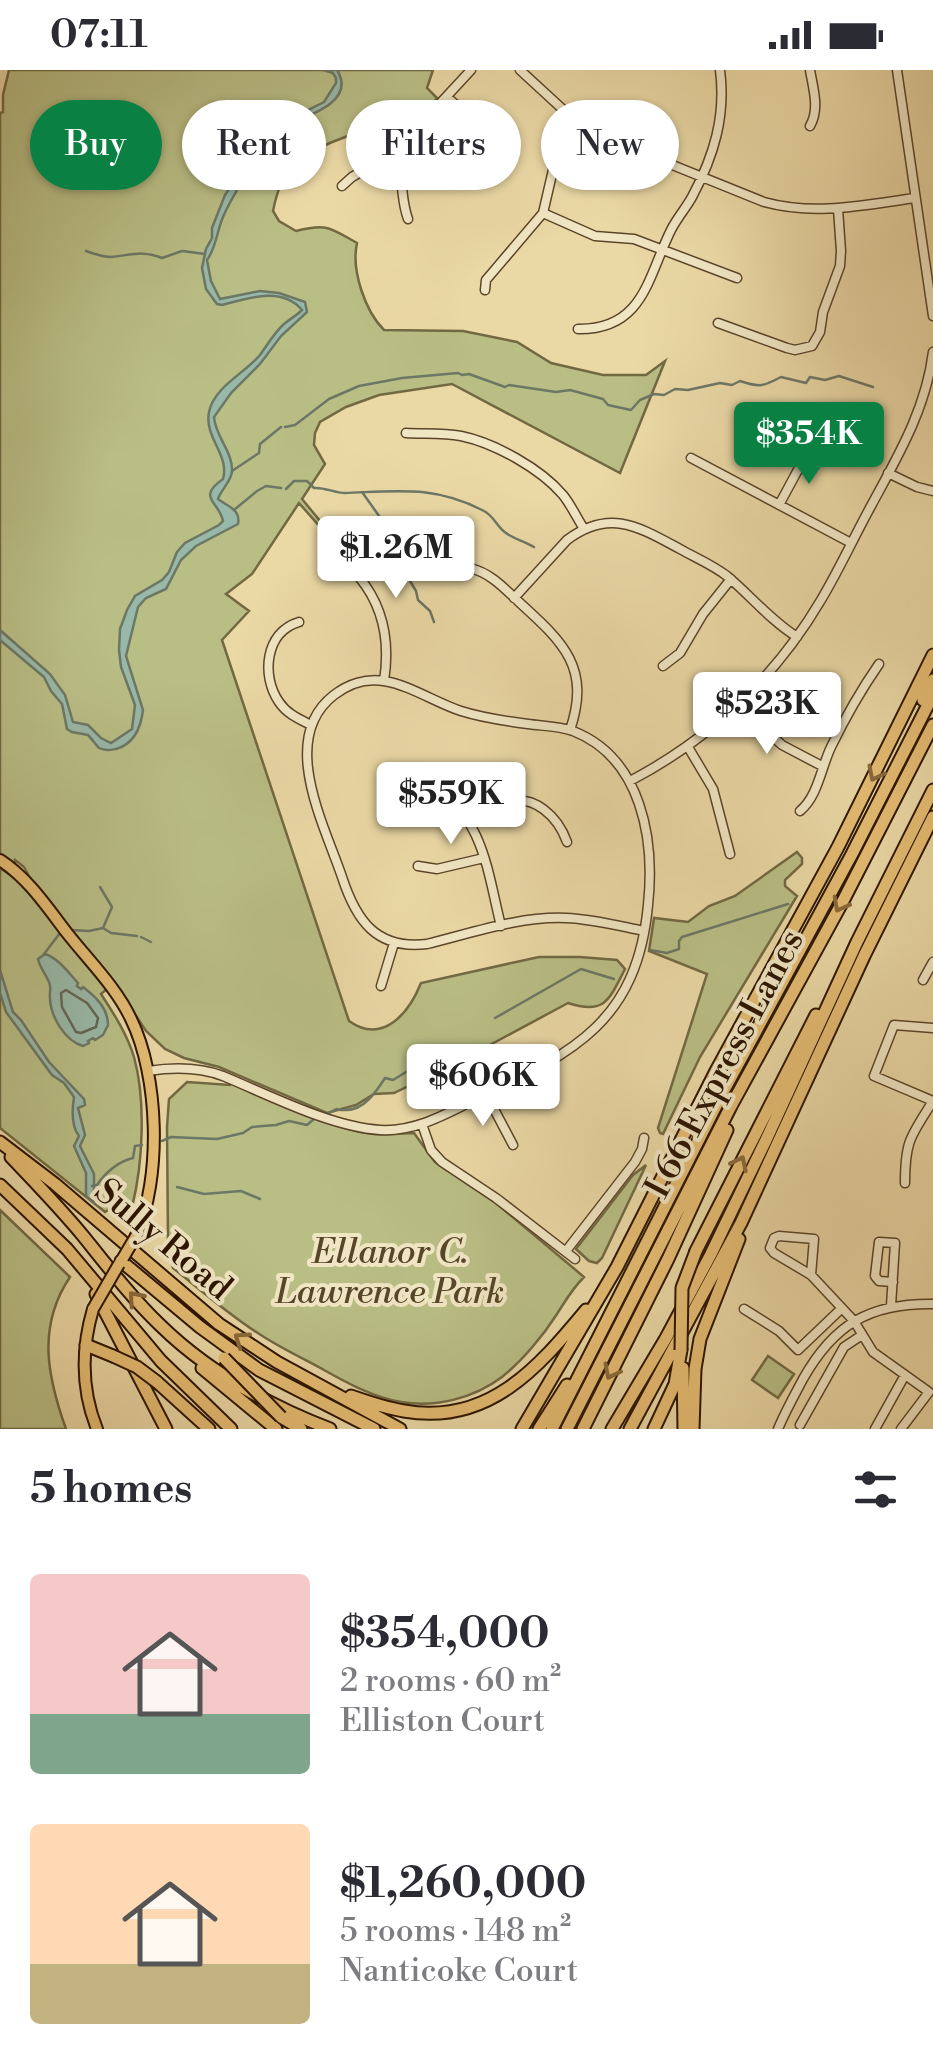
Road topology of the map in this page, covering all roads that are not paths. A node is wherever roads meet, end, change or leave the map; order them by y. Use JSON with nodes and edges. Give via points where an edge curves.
{"nodes":[{"id":1,"x":472,"y":70,"type":"edge"},
{"id":2,"x":520,"y":70,"type":"edge"},
{"id":3,"x":720,"y":70,"type":"edge"},
{"id":4,"x":810,"y":70,"type":"edge"},
{"id":5,"x":896,"y":70,"type":"edge"},
{"id":6,"x":447,"y":97,"type":"junction"},
{"id":7,"x":444,"y":100,"type":"edge"},
{"id":8,"x":450,"y":100,"type":"edge"},
{"id":9,"x":553,"y":100,"type":"edge"},
{"id":10,"x":810,"y":126,"type":"dead end"},
{"id":11,"x":679,"y":169,"type":"edge"},
{"id":12,"x":700,"y":177,"type":"junction"},
{"id":13,"x":346,"y":182,"type":"edge"},
{"id":14,"x":342,"y":186,"type":"dead end"},
{"id":15,"x":403,"y":190,"type":"edge"},
{"id":16,"x":548,"y":190,"type":"edge"},
{"id":17,"x":916,"y":198,"type":"junction"},
{"id":18,"x":838,"y":209,"type":"junction"},
{"id":19,"x":543,"y":214,"type":"junction"},
{"id":20,"x":408,"y":219,"type":"dead end"},
{"id":21,"x":927,"y":240,"type":"edge"},
{"id":22,"x":663,"y":250,"type":"junction"},
{"id":23,"x":737,"y":278,"type":"dead end"},
{"id":24,"x":485,"y":290,"type":"dead end"},
{"id":25,"x":933,"y":316,"type":"edge"},
{"id":26,"x":718,"y":323,"type":"dead end"},
{"id":27,"x":578,"y":329,"type":"dead end"},
{"id":28,"x":933,"y":352,"type":"edge"},
{"id":29,"x":406,"y":433,"type":"dead end"},
{"id":30,"x":806,"y":453,"type":"dead end"},
{"id":31,"x":691,"y":458,"type":"dead end"},
{"id":32,"x":888,"y":473,"type":"junction"},
{"id":33,"x":933,"y":491,"type":"edge"},
{"id":34,"x":779,"y":504,"type":"junction"},
{"id":35,"x":584,"y":529,"type":"junction"},
{"id":36,"x":330,"y":540,"type":"dead end"},
{"id":37,"x":851,"y":543,"type":"junction"},
{"id":38,"x":470,"y":568,"type":"dead end"},
{"id":39,"x":731,"y":579,"type":"junction"},
{"id":40,"x":514,"y":598,"type":"junction"},
{"id":41,"x":299,"y":622,"type":"dead end"},
{"id":42,"x":797,"y":637,"type":"junction"},
{"id":43,"x":933,"y":655,"type":"edge"},
{"id":44,"x":879,"y":664,"type":"dead end"},
{"id":45,"x":663,"y":666,"type":"dead end"},
{"id":46,"x":933,"y":680,"type":"edge"},
{"id":47,"x":384,"y":681,"type":"junction"},
{"id":48,"x":933,"y":695,"type":"edge"},
{"id":49,"x":739,"y":706,"type":"junction"},
{"id":50,"x":311,"y":725,"type":"junction"},
{"id":51,"x":933,"y":726,"type":"edge"},
{"id":52,"x":570,"y":730,"type":"junction"},
{"id":53,"x":688,"y":748,"type":"junction"},
{"id":54,"x":822,"y":766,"type":"junction"},
{"id":55,"x":386,"y":772,"type":"dead end"},
{"id":56,"x":630,"y":781,"type":"junction"},
{"id":57,"x":933,"y":790,"type":"edge"},
{"id":58,"x":875,"y":809,"type":"junction"},
{"id":59,"x":800,"y":811,"type":"dead end"},
{"id":60,"x":933,"y":817,"type":"edge"},
{"id":61,"x":470,"y":821,"type":"junction"},
{"id":62,"x":566,"y":842,"type":"dead end"},
{"id":63,"x":730,"y":854,"type":"dead end"},
{"id":64,"x":484,"y":858,"type":"junction"},
{"id":65,"x":0,"y":860,"type":"edge"},
{"id":66,"x":418,"y":866,"type":"dead end"},
{"id":67,"x":501,"y":926,"type":"junction"},
{"id":68,"x":644,"y":931,"type":"junction"},
{"id":69,"x":857,"y":942,"type":"junction"},
{"id":70,"x":394,"y":943,"type":"junction"},
{"id":71,"x":933,"y":962,"type":"edge"},
{"id":72,"x":788,"y":972,"type":"junction"},
{"id":73,"x":923,"y":980,"type":"dead end"},
{"id":74,"x":381,"y":986,"type":"dead end"},
{"id":75,"x":933,"y":1028,"type":"edge"},
{"id":76,"x":772,"y":1030,"type":"junction"},
{"id":77,"x":148,"y":1071,"type":"junction"},
{"id":78,"x":486,"y":1094,"type":"junction"},
{"id":79,"x":933,"y":1101,"type":"edge"},
{"id":80,"x":422,"y":1124,"type":"junction"},
{"id":81,"x":644,"y":1138,"type":"dead end"},
{"id":82,"x":0,"y":1145,"type":"edge"},
{"id":83,"x":513,"y":1146,"type":"dead end"},
{"id":84,"x":768,"y":1165,"type":"junction"},
{"id":85,"x":905,"y":1183,"type":"dead end"},
{"id":86,"x":0,"y":1185,"type":"edge"},
{"id":87,"x":67,"y":1249,"type":"junction"},
{"id":88,"x":566,"y":1251,"type":"junction"},
{"id":89,"x":622,"y":1256,"type":"junction"},
{"id":90,"x":576,"y":1258,"type":"dead end"},
{"id":91,"x":121,"y":1261,"type":"junction"},
{"id":92,"x":811,"y":1276,"type":"junction"},
{"id":93,"x":893,"y":1282,"type":"junction"},
{"id":94,"x":164,"y":1299,"type":"junction"},
{"id":95,"x":933,"y":1304,"type":"edge"},
{"id":96,"x":891,"y":1306,"type":"junction"},
{"id":97,"x":842,"y":1308,"type":"junction"},
{"id":98,"x":744,"y":1309,"type":"dead end"},
{"id":99,"x":854,"y":1320,"type":"junction"},
{"id":100,"x":160,"y":1326,"type":"junction"},
{"id":101,"x":600,"y":1335,"type":"junction"},
{"id":102,"x":862,"y":1335,"type":"junction"},
{"id":103,"x":86,"y":1345,"type":"junction"},
{"id":104,"x":606,"y":1352,"type":"junction"},
{"id":105,"x":287,"y":1368,"type":"junction"},
{"id":106,"x":905,"y":1375,"type":"junction"},
{"id":107,"x":680,"y":1376,"type":"junction"},
{"id":108,"x":281,"y":1383,"type":"junction"},
{"id":109,"x":169,"y":1393,"type":"junction"},
{"id":110,"x":279,"y":1423,"type":"edge"},
{"id":111,"x":800,"y":1425,"type":"dead end"},
{"id":112,"x":96,"y":1429,"type":"edge"},
{"id":113,"x":166,"y":1429,"type":"edge"},
{"id":114,"x":198,"y":1429,"type":"edge"},
{"id":115,"x":210,"y":1429,"type":"edge"},
{"id":116,"x":232,"y":1429,"type":"edge"},
{"id":117,"x":298,"y":1429,"type":"edge"},
{"id":118,"x":330,"y":1429,"type":"edge"},
{"id":119,"x":356,"y":1429,"type":"edge"},
{"id":120,"x":374,"y":1429,"type":"edge"},
{"id":121,"x":400,"y":1429,"type":"edge"},
{"id":122,"x":522,"y":1429,"type":"edge"},
{"id":123,"x":540,"y":1429,"type":"edge"},
{"id":124,"x":552,"y":1429,"type":"edge"},
{"id":125,"x":567,"y":1429,"type":"edge"},
{"id":126,"x":583,"y":1429,"type":"edge"},
{"id":127,"x":612,"y":1429,"type":"edge"},
{"id":128,"x":630,"y":1429,"type":"edge"},
{"id":129,"x":654,"y":1429,"type":"edge"},
{"id":130,"x":684,"y":1429,"type":"edge"},
{"id":131,"x":696,"y":1429,"type":"edge"},
{"id":132,"x":778,"y":1429,"type":"edge"},
{"id":133,"x":875,"y":1429,"type":"edge"},
{"id":134,"x":901,"y":1429,"type":"edge"}],
"edges":[{"from":1,"to":6,"type":"street"},
{"from":2,"to":9,"type":"street"},
{"from":3,"to":12,"type":"street","via":[[720,123]]},
{"from":4,"to":10,"type":"street","via":[[816,106]]},
{"from":5,"to":17,"type":"street"},
{"from":6,"to":7,"type":"street"},
{"from":6,"to":8,"type":"street"},
{"from":11,"to":12,"type":"street"},
{"from":12,"to":18,"type":"street","via":[[776,205]]},
{"from":12,"to":22,"type":"street"},
{"from":13,"to":14,"type":"street"},
{"from":15,"to":20,"type":"street"},
{"from":16,"to":19,"type":"street"},
{"from":17,"to":18,"type":"street"},
{"from":17,"to":21,"type":"street"},
{"from":18,"to":26,"type":"street","via":[[840,266],[812,346],[786,348]]},
{"from":19,"to":22,"type":"street","via":[[595,236]]},
{"from":19,"to":24,"type":"street","via":[[492,272]]},
{"from":21,"to":25,"type":"street"},
{"from":22,"to":23,"type":"street"},
{"from":22,"to":27,"type":"street","via":[[632,309],[612,323]]},
{"from":28,"to":32,"type":"street","via":[[919,412]]},
{"from":29,"to":35,"type":"street","via":[[463,436],[528,466],[565,498]]},
{"from":30,"to":34,"type":"street"},
{"from":31,"to":34,"type":"street"},
{"from":32,"to":33,"type":"street"},
{"from":32,"to":37,"type":"street"},
{"from":34,"to":37,"type":"street"},
{"from":35,"to":39,"type":"street","via":[[634,526]]},
{"from":35,"to":40,"type":"street"},
{"from":36,"to":47,"type":"street","via":[[380,611],[387,645]]},
{"from":37,"to":42,"type":"street"},
{"from":38,"to":40,"type":"street"},
{"from":39,"to":42,"type":"street"},
{"from":39,"to":45,"type":"street","via":[[680,653]]},
{"from":40,"to":52,"type":"street","via":[[554,634],[572,662],[578,694]]},
{"from":41,"to":50,"type":"street","via":[[274,642],[269,678],[284,709]]},
{"from":42,"to":49,"type":"street"},
{"from":43,"to":89,"type":"highway","one_way":true},
{"from":44,"to":54,"type":"street"},
{"from":46,"to":58,"type":"highway"},
{"from":47,"to":50,"type":"street","via":[[342,689]]},
{"from":47,"to":52,"type":"street","via":[[477,716]]},
{"from":48,"to":58,"type":"highway"},
{"from":49,"to":53,"type":"street"},
{"from":49,"to":54,"type":"street","via":[[782,745]]},
{"from":50,"to":70,"type":"street","via":[[307,772],[352,907]]},
{"from":51,"to":76,"type":"highway","name":"I 66 Express Lanes","one_way":true},
{"from":52,"to":56,"type":"street","via":[[608,754]]},
{"from":53,"to":56,"type":"street"},
{"from":53,"to":63,"type":"street","via":[[713,789]]},
{"from":54,"to":59,"type":"street"},
{"from":55,"to":61,"type":"street","via":[[404,771],[427,782]]},
{"from":56,"to":68,"type":"street","via":[[649,856]]},
{"from":57,"to":69,"type":"highway","name":"I 66 Express Lanes"},
{"from":58,"to":72,"type":"highway"},
{"from":60,"to":84,"type":"highway"},
{"from":61,"to":62,"type":"street","via":[[502,803],[530,802],[558,823]]},
{"from":61,"to":64,"type":"street"},
{"from":64,"to":66,"type":"street","via":[[437,869]]},
{"from":64,"to":67,"type":"street"},
{"from":65,"to":77,"type":"main road","via":[[25,881],[116,993]]},
{"from":67,"to":68,"type":"street","via":[[566,918]]},
{"from":67,"to":70,"type":"street","via":[[427,944]]},
{"from":68,"to":78,"type":"street","via":[[630,981],[599,1025],[565,1054]]},
{"from":107,"to":69,"type":"highway","one_way":true,"bridge":true,"via":[[682,1288],[696,1251]]},
{"from":69,"to":127,"type":"highway","name":"I 66 Express Lanes","via":[[711,1254]]},
{"from":70,"to":74,"type":"street"},
{"from":71,"to":73,"type":"street"},
{"from":72,"to":101,"type":"highway"},
{"from":72,"to":104,"type":"highway"},
{"from":75,"to":79,"type":"street","via":[[894,1025],[874,1076]]},
{"from":76,"to":104,"type":"highway","name":"I 66 Express Lanes"},
{"from":76,"to":126,"type":"highway","one_way":true},
{"from":77,"to":80,"type":"street","via":[[215,1073],[358,1126]]},
{"from":77,"to":91,"type":"main road","bridge":true,"via":[[153,1181],[146,1213]]},
{"from":78,"to":80,"type":"street"},
{"from":78,"to":83,"type":"street"},
{"from":79,"to":85,"type":"street","via":[[908,1140]]},
{"from":80,"to":88,"type":"street","via":[[442,1162]]},
{"from":81,"to":88,"type":"street","via":[[636,1162]]},
{"from":100,"to":82,"type":"highway","one_way":true},
{"from":105,"to":82,"type":"highway","name":"Sully Road","one_way":true,"via":[[208,1315]]},
{"from":84,"to":128,"type":"highway"},
{"from":84,"to":131,"type":"highway","via":[[704,1325]]},
{"from":86,"to":87,"type":"highway","name":"Sully Road"},
{"from":87,"to":113,"type":"highway"},
{"from":87,"to":116,"type":"highway","name":"Sully Road","via":[[162,1361]]},
{"from":88,"to":90,"type":"street"},
{"from":89,"to":105,"type":"highway","via":[[531,1372],[478,1405],[403,1411]]},
{"from":89,"to":122,"type":"highway"},
{"from":91,"to":94,"type":"highway"},
{"from":91,"to":103,"type":"main road","bridge":true,"via":[[93,1309]]},
{"from":92,"to":92,"type":"street","via":[[774,1253],[774,1238],[814,1238]]},
{"from":92,"to":97,"type":"street"},
{"from":93,"to":93,"type":"street","via":[[895,1243],[878,1242],[875,1276]]},
{"from":93,"to":96,"type":"street"},
{"from":94,"to":108,"type":"highway"},
{"from":94,"to":110,"type":"highway","bridge":true},
{"from":95,"to":96,"type":"street"},
{"from":96,"to":99,"type":"street"},
{"from":97,"to":98,"type":"street","via":[[798,1350]]},
{"from":97,"to":99,"type":"street"},
{"from":99,"to":102,"type":"street"},
{"from":99,"to":132,"type":"street","via":[[819,1353]]},
{"from":100,"to":110,"type":"highway","via":[[221,1386]]},
{"from":100,"to":118,"type":"highway","via":[[234,1383]]},
{"from":101,"to":123,"type":"highway"},
{"from":101,"to":124,"type":"highway"},
{"from":102,"to":106,"type":"street"},
{"from":102,"to":111,"type":"street","via":[[844,1347]]},
{"from":103,"to":109,"type":"highway","bridge":true,"via":[[137,1367]]},
{"from":103,"to":112,"type":"main road","via":[[84,1380]]},
{"from":104,"to":125,"type":"highway","name":"I 66 Express Lanes"},
{"from":105,"to":121,"type":"highway","name":"Sully Road"},
{"from":106,"to":133,"type":"street"},
{"from":106,"to":134,"type":"street","via":[[928,1392]]},
{"from":107,"to":129,"type":"highway"},
{"from":107,"to":130,"type":"highway"},
{"from":108,"to":119,"type":"highway"},
{"from":108,"to":120,"type":"highway"},
{"from":109,"to":114,"type":"highway"},
{"from":109,"to":115,"type":"highway"},
{"from":110,"to":117,"type":"highway"}]}
